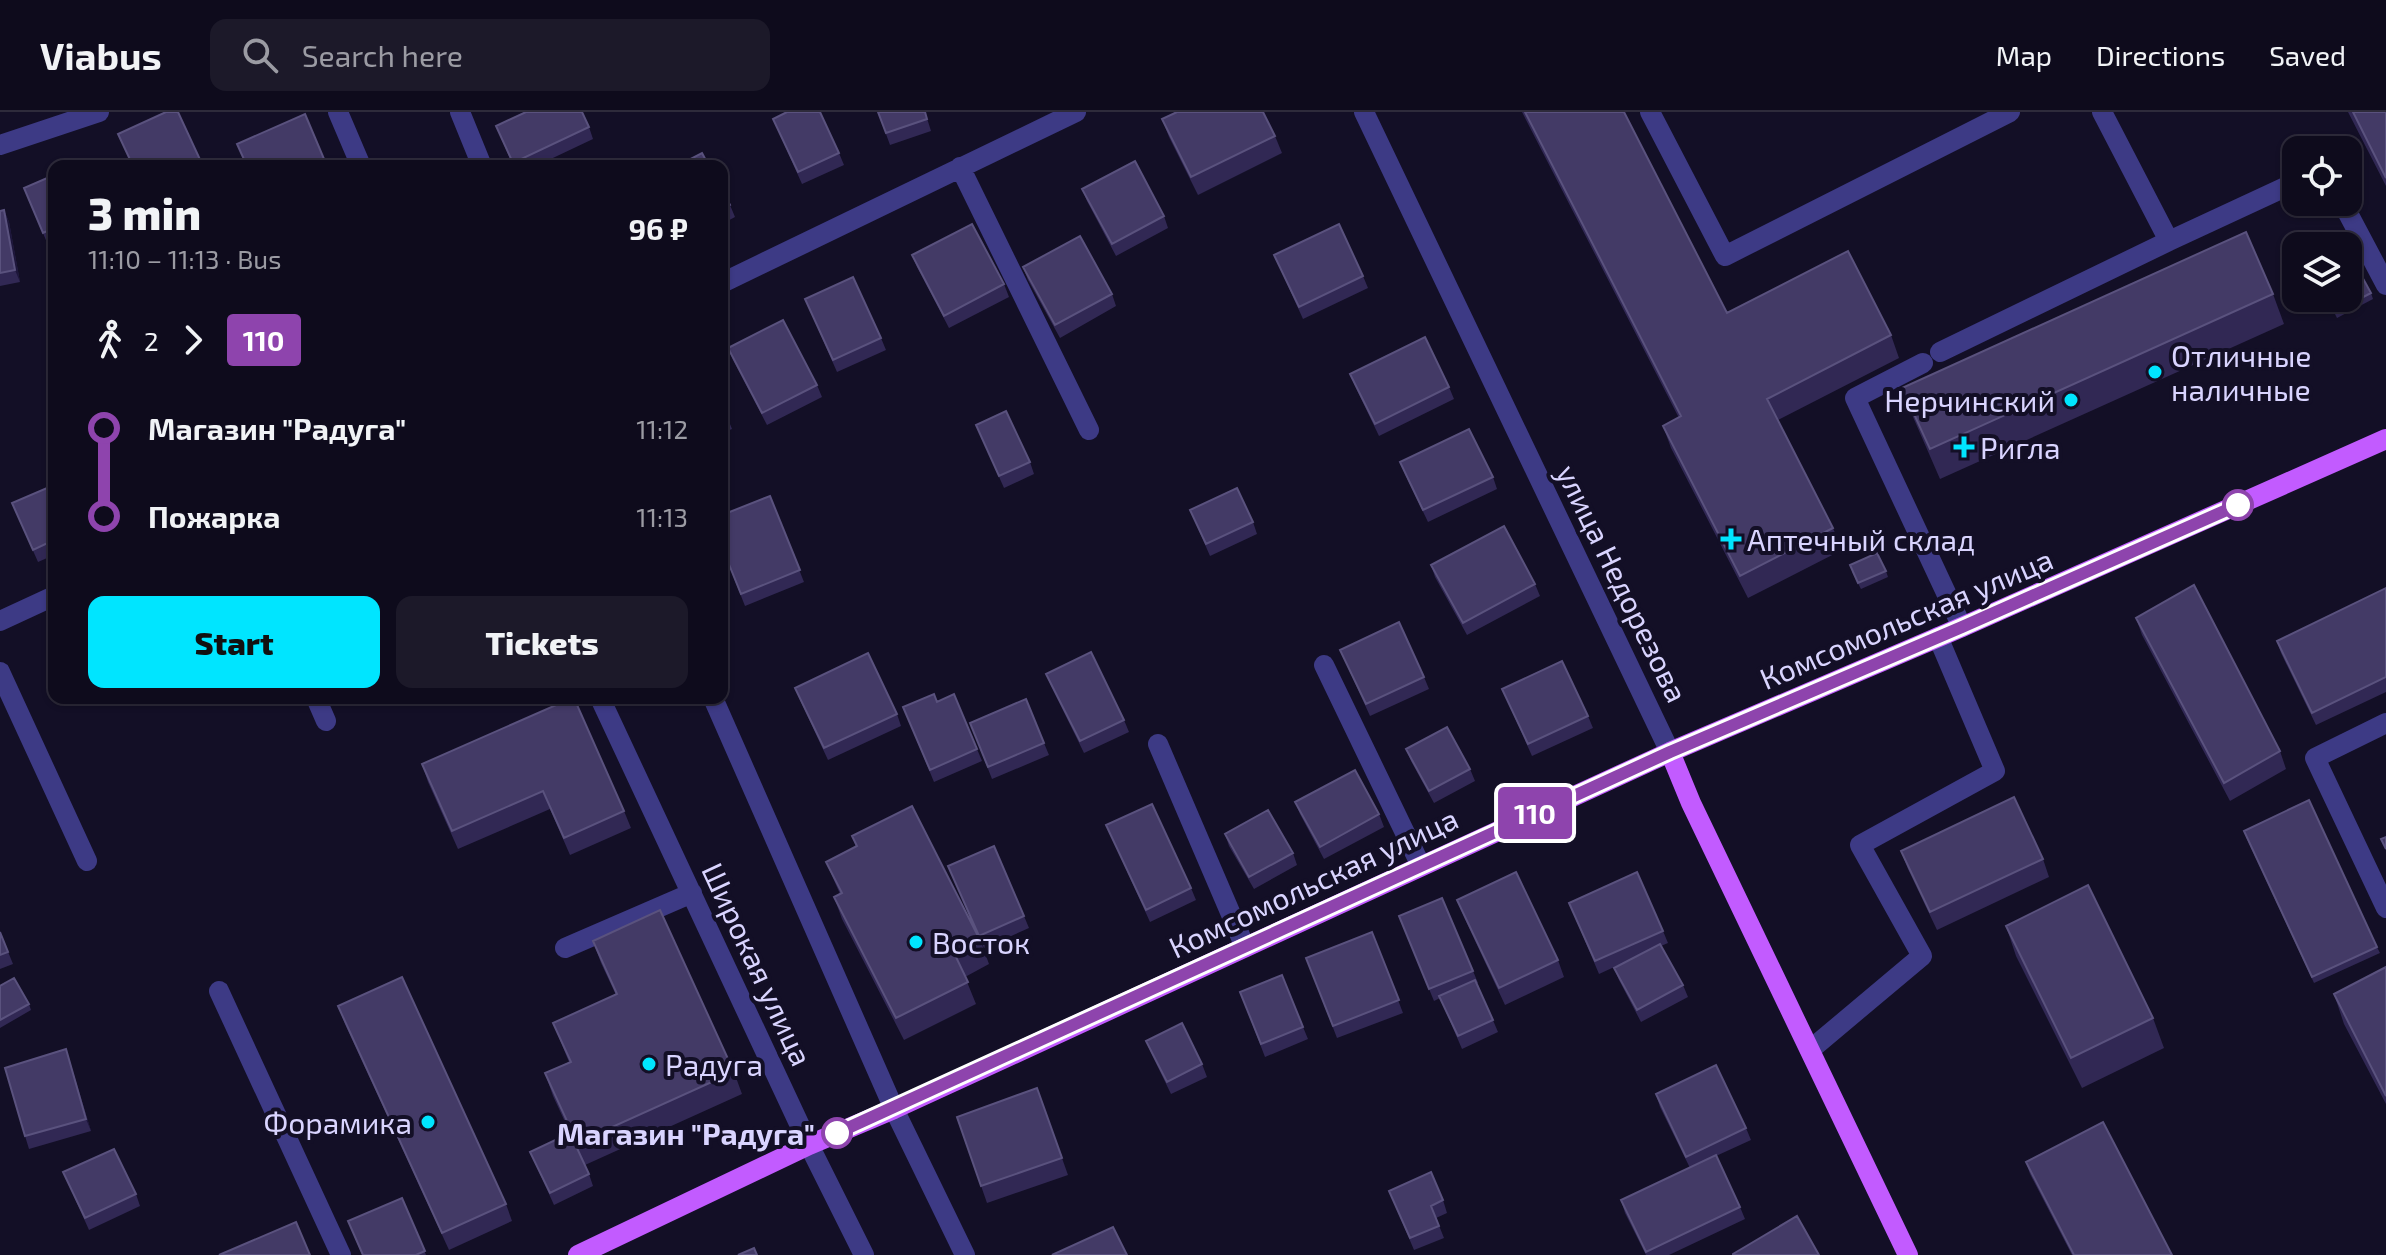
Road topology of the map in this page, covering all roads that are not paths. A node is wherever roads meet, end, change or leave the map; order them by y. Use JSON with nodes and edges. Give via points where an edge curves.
{"nodes":[{"id":1,"x":99,"y":112,"type":"edge"},
{"id":2,"x":338,"y":112,"type":"edge"},
{"id":3,"x":460,"y":112,"type":"edge"},
{"id":4,"x":1076,"y":112,"type":"edge"},
{"id":5,"x":1364,"y":112,"type":"edge"},
{"id":6,"x":1650,"y":112,"type":"edge"},
{"id":7,"x":2010,"y":112,"type":"edge"},
{"id":8,"x":2102,"y":112,"type":"edge"},
{"id":9,"x":0,"y":145,"type":"edge"},
{"id":10,"x":358,"y":160,"type":"edge"},
{"id":11,"x":480,"y":160,"type":"edge"},
{"id":12,"x":960,"y":167,"type":"junction"},
{"id":13,"x":2282,"y":189,"type":"edge"},
{"id":14,"x":2349,"y":216,"type":"edge"},
{"id":15,"x":2169,"y":241,"type":"junction"},
{"id":16,"x":728,"y":280,"type":"edge"},
{"id":17,"x":2386,"y":285,"type":"edge"},
{"id":18,"x":1089,"y":430,"type":"dead end"},
{"id":19,"x":2386,"y":439,"type":"edge"},
{"id":20,"x":48,"y":599,"type":"edge"},
{"id":21,"x":0,"y":621,"type":"edge"},
{"id":22,"x":1962,"y":627,"type":"junction"},
{"id":23,"x":1938,"y":637,"type":"junction"},
{"id":24,"x":1324,"y":665,"type":"dead end"},
{"id":25,"x":0,"y":672,"type":"edge"},
{"id":26,"x":319,"y":704,"type":"edge"},
{"id":27,"x":603,"y":704,"type":"edge"},
{"id":28,"x":716,"y":704,"type":"edge"},
{"id":29,"x":326,"y":721,"type":"dead end"},
{"id":30,"x":2386,"y":723,"type":"edge"},
{"id":31,"x":1158,"y":744,"type":"dead end"},
{"id":32,"x":1670,"y":752,"type":"junction"},
{"id":33,"x":87,"y":861,"type":"dead end"},
{"id":34,"x":1421,"y":866,"type":"junction"},
{"id":35,"x":692,"y":893,"type":"junction"},
{"id":36,"x":2386,"y":908,"type":"edge"},
{"id":37,"x":1245,"y":947,"type":"junction"},
{"id":38,"x":565,"y":948,"type":"dead end"},
{"id":39,"x":219,"y":991,"type":"dead end"},
{"id":40,"x":1810,"y":1050,"type":"junction"},
{"id":41,"x":894,"y":1109,"type":"junction"},
{"id":42,"x":809,"y":1145,"type":"junction"},
{"id":43,"x":341,"y":1255,"type":"edge"},
{"id":44,"x":578,"y":1255,"type":"edge"},
{"id":45,"x":864,"y":1255,"type":"edge"},
{"id":46,"x":965,"y":1255,"type":"edge"},
{"id":47,"x":1908,"y":1255,"type":"edge"}],
"edges":[{"from":1,"to":9,"type":"street"},
{"from":2,"to":10,"type":"street"},
{"from":3,"to":11,"type":"street"},
{"from":4,"to":12,"type":"street"},
{"from":5,"to":32,"type":"street","name":"улица Недорезова"},
{"from":6,"to":7,"type":"street","via":[[1725,256]]},
{"from":8,"to":15,"type":"street"},
{"from":12,"to":16,"type":"street"},
{"from":12,"to":18,"type":"street"},
{"from":13,"to":15,"type":"street"},
{"from":14,"to":17,"type":"street"},
{"from":15,"to":22,"type":"street","via":[[1855,398]]},
{"from":19,"to":22,"type":"main road","name":"Комсомольская улица"},
{"from":20,"to":21,"type":"street"},
{"from":22,"to":23,"type":"main road","name":"Комсомольская улица"},
{"from":23,"to":32,"type":"main road","name":"Комсомольская улица"},
{"from":23,"to":40,"type":"street","via":[[1995,771],[1860,845],[1922,956]]},
{"from":24,"to":34,"type":"street"},
{"from":25,"to":33,"type":"street"},
{"from":26,"to":29,"type":"street"},
{"from":27,"to":35,"type":"street","name":"Широкая улица"},
{"from":28,"to":41,"type":"street"},
{"from":30,"to":36,"type":"street","via":[[2315,758]]},
{"from":31,"to":37,"type":"street"},
{"from":32,"to":34,"type":"main road","name":"Комсомольская улица"},
{"from":32,"to":40,"type":"main road","name":"улица Недорезова"},
{"from":34,"to":37,"type":"main road","name":"Комсомольская улица"},
{"from":35,"to":38,"type":"street"},
{"from":35,"to":42,"type":"street","name":"Широкая улица"},
{"from":37,"to":41,"type":"main road","name":"Комсомольская улица"},
{"from":39,"to":43,"type":"street"},
{"from":40,"to":47,"type":"main road","name":"улица Недорезова"},
{"from":41,"to":42,"type":"main road","name":"Комсомольская улица"},
{"from":41,"to":46,"type":"street"},
{"from":42,"to":44,"type":"main road","name":"Комсомольская улица"},
{"from":42,"to":45,"type":"street","name":"Широкая улица"}]}
